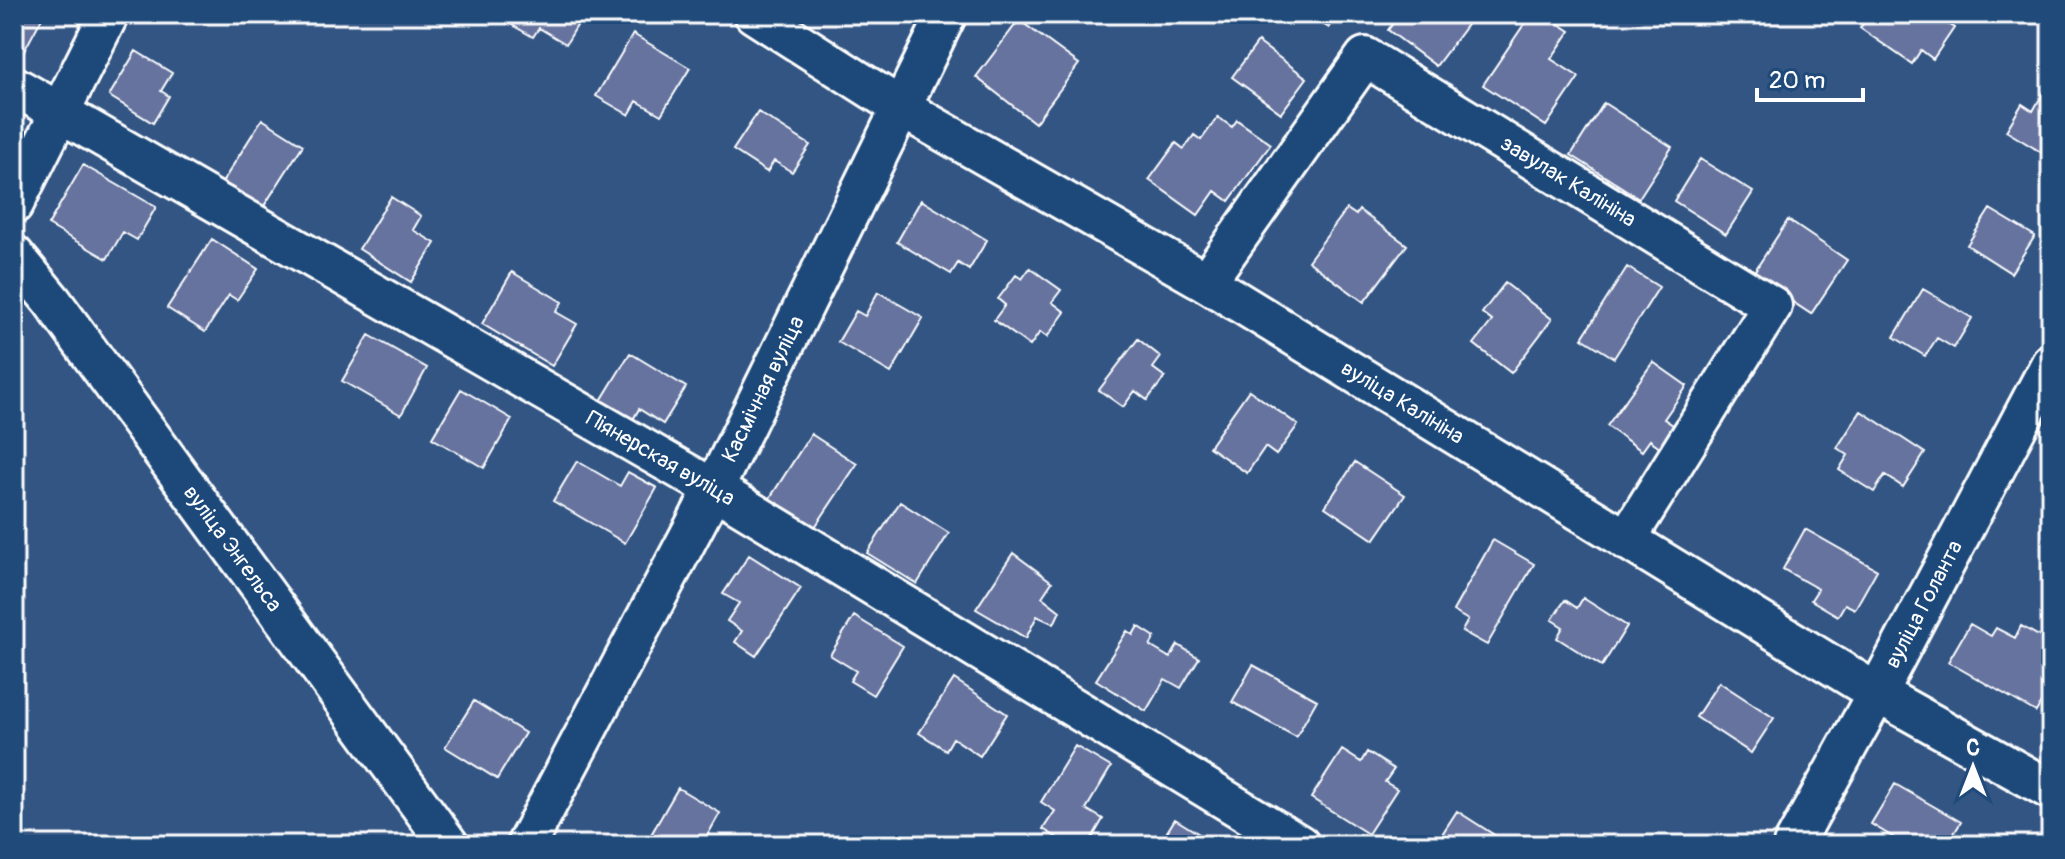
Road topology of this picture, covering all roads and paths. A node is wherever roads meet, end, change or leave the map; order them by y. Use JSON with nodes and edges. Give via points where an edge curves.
{"nodes":[{"id":1,"x":109,"y":14,"type":"edge"},
{"id":2,"x":754,"y":14,"type":"edge"},
{"id":3,"x":947,"y":14,"type":"edge"},
{"id":4,"x":14,"y":86,"type":"edge"},
{"id":5,"x":900,"y":107,"type":"junction"},
{"id":6,"x":60,"y":113,"type":"junction"},
{"id":7,"x":14,"y":204,"type":"edge"},
{"id":8,"x":14,"y":255,"type":"edge"},
{"id":9,"x":1206,"y":282,"type":"junction"},
{"id":10,"x":2051,"y":363,"type":"edge"},
{"id":11,"x":714,"y":489,"type":"junction"},
{"id":12,"x":1626,"y":540,"type":"junction"},
{"id":13,"x":1877,"y":693,"type":"junction"},
{"id":14,"x":2051,"y":790,"type":"edge"},
{"id":15,"x":449,"y":845,"type":"edge"},
{"id":16,"x":526,"y":845,"type":"edge"},
{"id":17,"x":1300,"y":845,"type":"edge"},
{"id":18,"x":1793,"y":845,"type":"edge"}],
"edges":[{"from":1,"to":6,"type":"street"},
{"from":2,"to":5,"type":"street","name":"вуліца Калініна"},
{"from":3,"to":5,"type":"street","name":"Касмічная вуліца"},
{"from":4,"to":6,"type":"street","name":"Піянерская вуліца"},
{"from":5,"to":9,"type":"street","name":"вуліца Калініна"},
{"from":5,"to":11,"type":"street","name":"Касмічная вуліца"},
{"from":6,"to":7,"type":"street"},
{"from":6,"to":11,"type":"street","name":"Піянерская вуліца"},
{"from":8,"to":15,"type":"street","name":"вуліца Энгельса"},
{"from":9,"to":12,"type":"street","name":"вуліца Калініна"},
{"from":9,"to":12,"type":"street","name":"завулак Калініна","via":[[1365,57],[1772,306]]},
{"from":10,"to":13,"type":"street","name":"вуліца Голанта"},
{"from":11,"to":16,"type":"street","name":"Касмічная вуліца"},
{"from":11,"to":17,"type":"street","name":"Піянерская вуліца"},
{"from":12,"to":13,"type":"street","name":"вуліца Калініна"},
{"from":13,"to":14,"type":"street","name":"вуліца Калініна"},
{"from":13,"to":18,"type":"street","name":"вуліца Голанта"}]}
